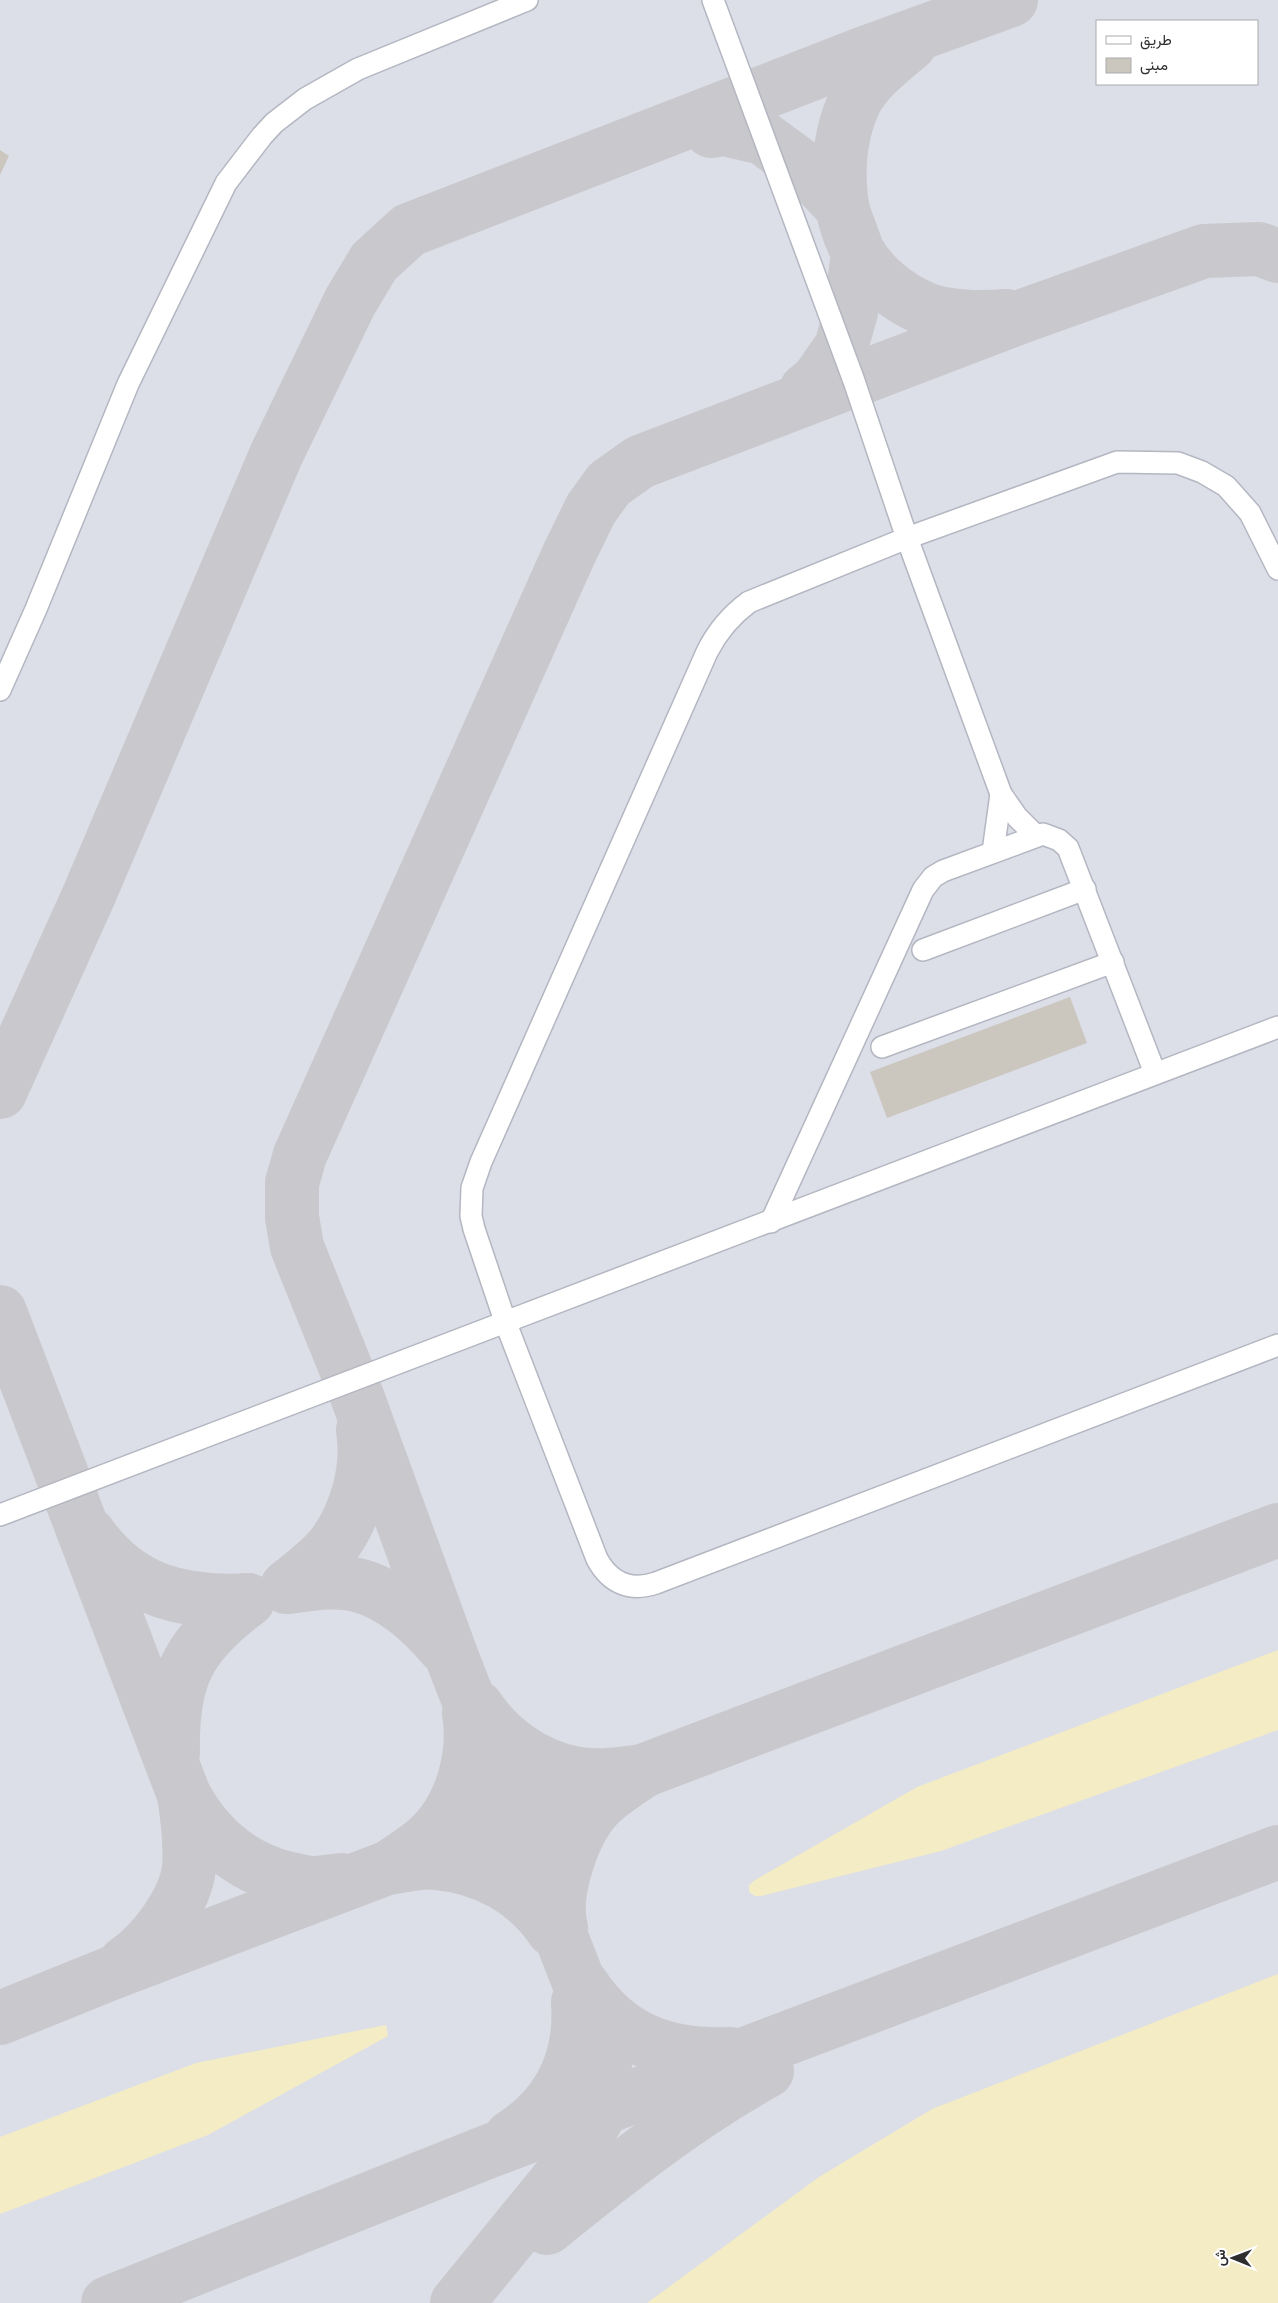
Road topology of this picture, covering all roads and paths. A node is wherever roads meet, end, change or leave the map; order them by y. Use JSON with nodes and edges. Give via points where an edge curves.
{"nodes":[{"id":1,"x":527,"y":0,"type":"edge"},
{"id":2,"x":713,"y":0,"type":"edge"},
{"id":3,"x":907,"y":538,"type":"junction"},
{"id":4,"x":1278,"y":568,"type":"edge"},
{"id":5,"x":0,"y":690,"type":"edge"},
{"id":6,"x":1001,"y":794,"type":"junction"},
{"id":7,"x":1036,"y":836,"type":"junction"},
{"id":8,"x":993,"y":852,"type":"junction"},
{"id":9,"x":1085,"y":889,"type":"junction"},
{"id":10,"x":923,"y":950,"type":"dead end"},
{"id":11,"x":1113,"y":962,"type":"junction"},
{"id":12,"x":1278,"y":1027,"type":"edge"},
{"id":13,"x":882,"y":1047,"type":"dead end"},
{"id":14,"x":1156,"y":1073,"type":"junction"},
{"id":15,"x":771,"y":1222,"type":"junction"},
{"id":16,"x":505,"y":1321,"type":"junction"},
{"id":17,"x":1278,"y":1346,"type":"edge"},
{"id":18,"x":0,"y":1515,"type":"edge"}],
"edges":[{"from":1,"to":5,"type":"lane","via":[[358,69],[305,99],[262,136],[226,183],[128,384]]},
{"from":2,"to":3,"type":"lane","via":[[854,381]]},
{"from":3,"to":4,"type":"lane","via":[[1117,462],[1178,463],[1226,486],[1250,512]]},
{"from":3,"to":6,"type":"lane"},
{"from":3,"to":16,"type":"lane","via":[[749,602],[728,620],[707,652],[475,1175],[471,1216]]},
{"from":6,"to":7,"type":"lane"},
{"from":6,"to":8,"type":"lane"},
{"from":7,"to":8,"type":"lane"},
{"from":7,"to":9,"type":"lane","via":[[1049,835],[1068,848]]},
{"from":8,"to":15,"type":"lane","via":[[944,871],[933,877],[923,890]]},
{"from":9,"to":10,"type":"lane"},
{"from":9,"to":11,"type":"lane"},
{"from":11,"to":13,"type":"lane"},
{"from":11,"to":14,"type":"lane"},
{"from":12,"to":14,"type":"lane"},
{"from":14,"to":15,"type":"lane"},
{"from":15,"to":16,"type":"lane"},
{"from":16,"to":17,"type":"lane","via":[[597,1559],[611,1578],[632,1587],[656,1583]]},
{"from":16,"to":18,"type":"lane"}]}
